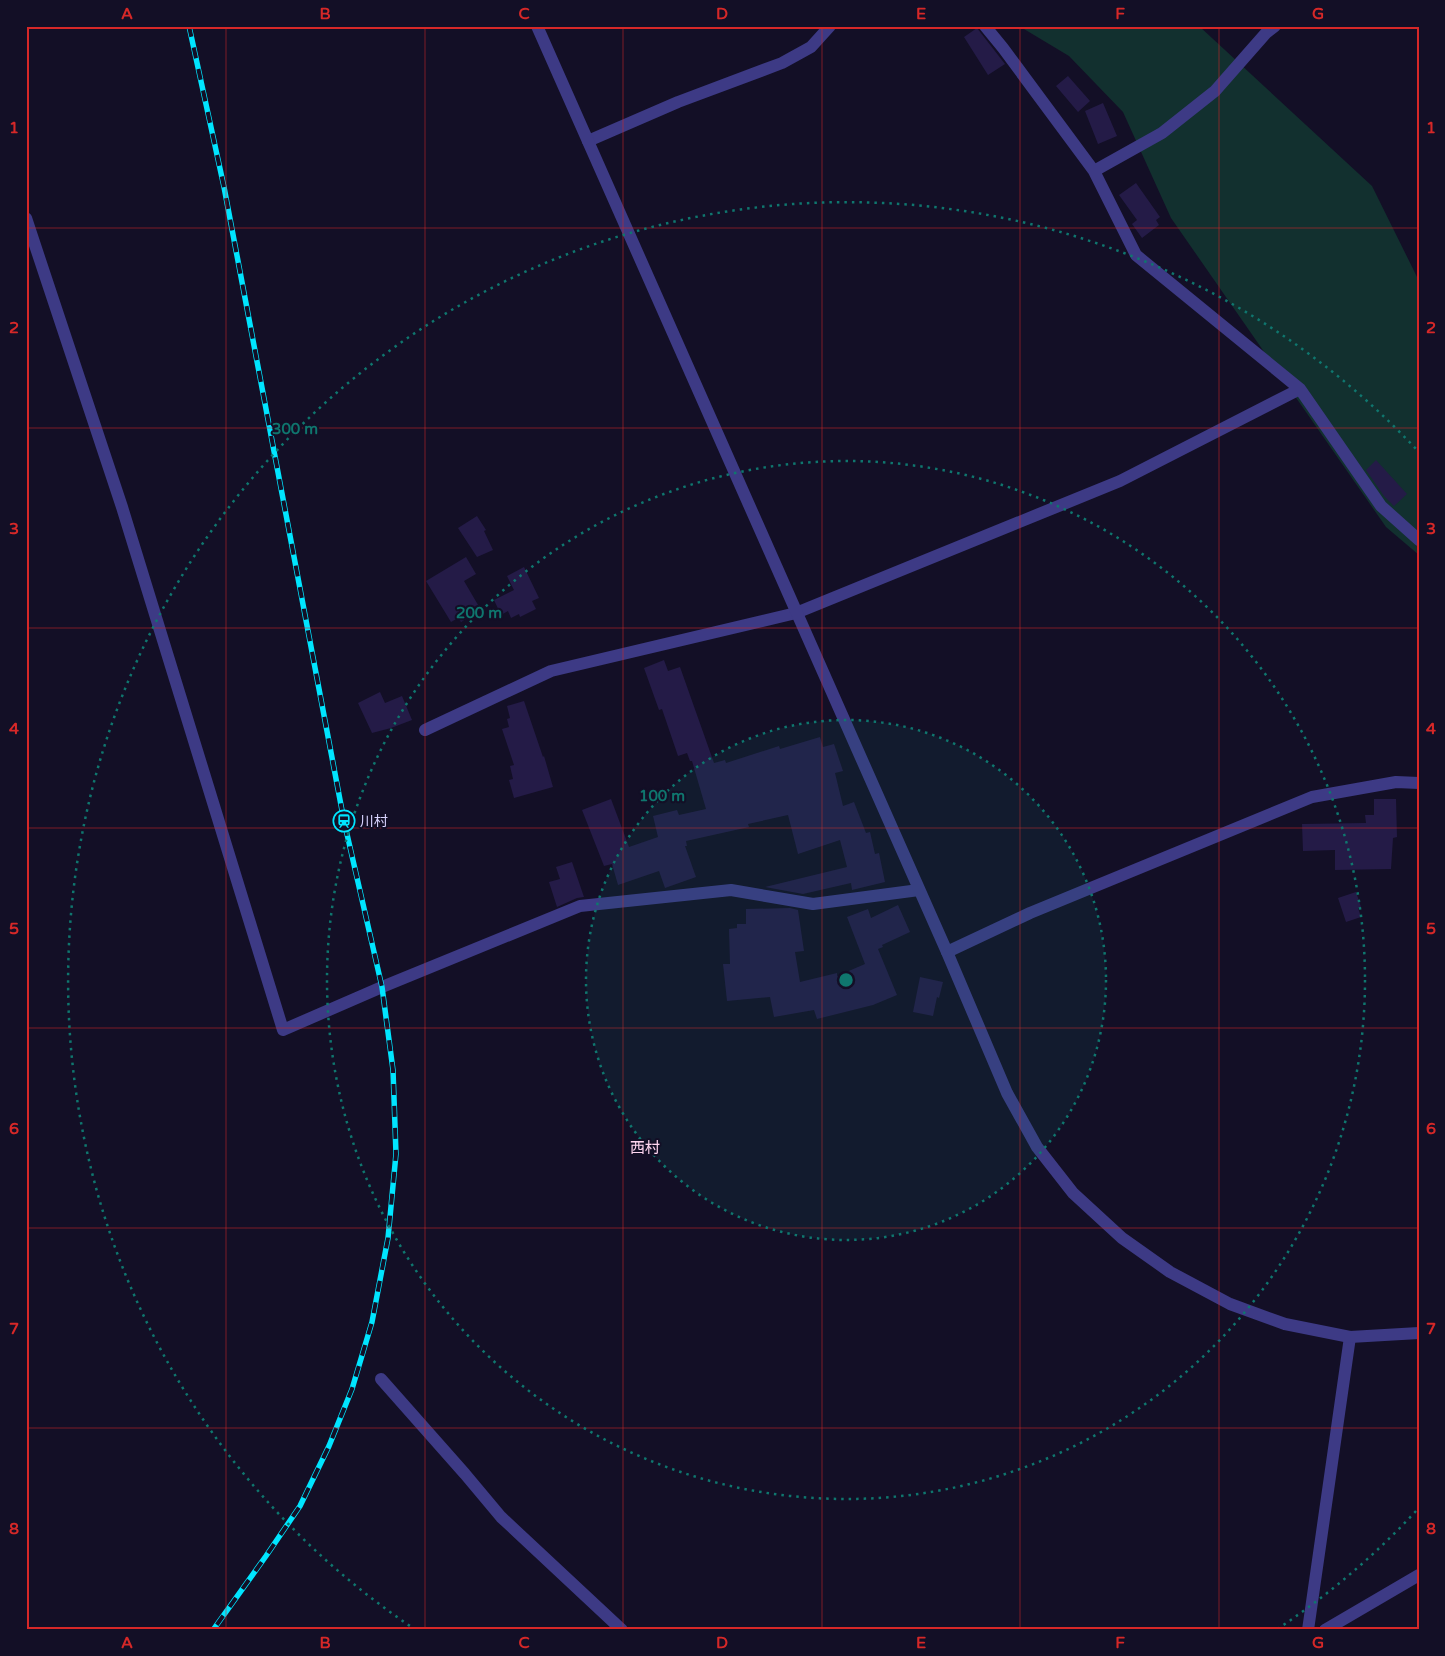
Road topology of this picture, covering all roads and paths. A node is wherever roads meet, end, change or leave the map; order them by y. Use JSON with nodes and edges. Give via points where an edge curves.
{"nodes":[{"id":1,"x":537,"y":26,"type":"edge"},
{"id":2,"x":830,"y":26,"type":"edge"},
{"id":3,"x":985,"y":26,"type":"edge"},
{"id":4,"x":1274,"y":26,"type":"edge"},
{"id":5,"x":588,"y":141,"type":"junction"},
{"id":6,"x":1094,"y":170,"type":"junction"},
{"id":7,"x":26,"y":218,"type":"edge"},
{"id":8,"x":1300,"y":389,"type":"junction"},
{"id":9,"x":1419,"y":540,"type":"edge"},
{"id":10,"x":796,"y":613,"type":"junction"},
{"id":11,"x":425,"y":730,"type":"dead end"},
{"id":12,"x":1419,"y":783,"type":"edge"},
{"id":13,"x":919,"y":890,"type":"junction"},
{"id":14,"x":947,"y":952,"type":"junction"},
{"id":15,"x":1419,"y":1333,"type":"edge"},
{"id":16,"x":1350,"y":1337,"type":"junction"},
{"id":17,"x":381,"y":1379,"type":"dead end"},
{"id":18,"x":1419,"y":1575,"type":"edge"},
{"id":19,"x":622,"y":1630,"type":"edge"},
{"id":20,"x":1308,"y":1630,"type":"edge"},
{"id":21,"x":1325,"y":1630,"type":"edge"}],
"edges":[{"from":1,"to":5,"type":"street"},
{"from":2,"to":5,"type":"street","via":[[811,47],[782,63],[678,102]]},
{"from":3,"to":6,"type":"street"},
{"from":4,"to":6,"type":"street","via":[[1215,91],[1162,133]]},
{"from":5,"to":10,"type":"street"},
{"from":6,"to":8,"type":"street","via":[[1136,255]]},
{"from":7,"to":13,"type":"street","via":[[122,507],[283,1030],[580,906],[732,890],[813,904]]},
{"from":8,"to":9,"type":"street","via":[[1381,506]]},
{"from":8,"to":10,"type":"street","via":[[1120,481]]},
{"from":10,"to":11,"type":"street","via":[[551,671]]},
{"from":10,"to":13,"type":"street"},
{"from":12,"to":14,"type":"street","via":[[1396,782],[1312,797],[1030,913]]},
{"from":13,"to":14,"type":"street"},
{"from":14,"to":16,"type":"street","via":[[1007,1092],[1037,1147],[1074,1193],[1130,1244],[1170,1272],[1230,1304],[1285,1324]]},
{"from":15,"to":16,"type":"street"},
{"from":16,"to":20,"type":"street"},
{"from":17,"to":19,"type":"street","via":[[501,1517]]},
{"from":18,"to":21,"type":"street"}]}
